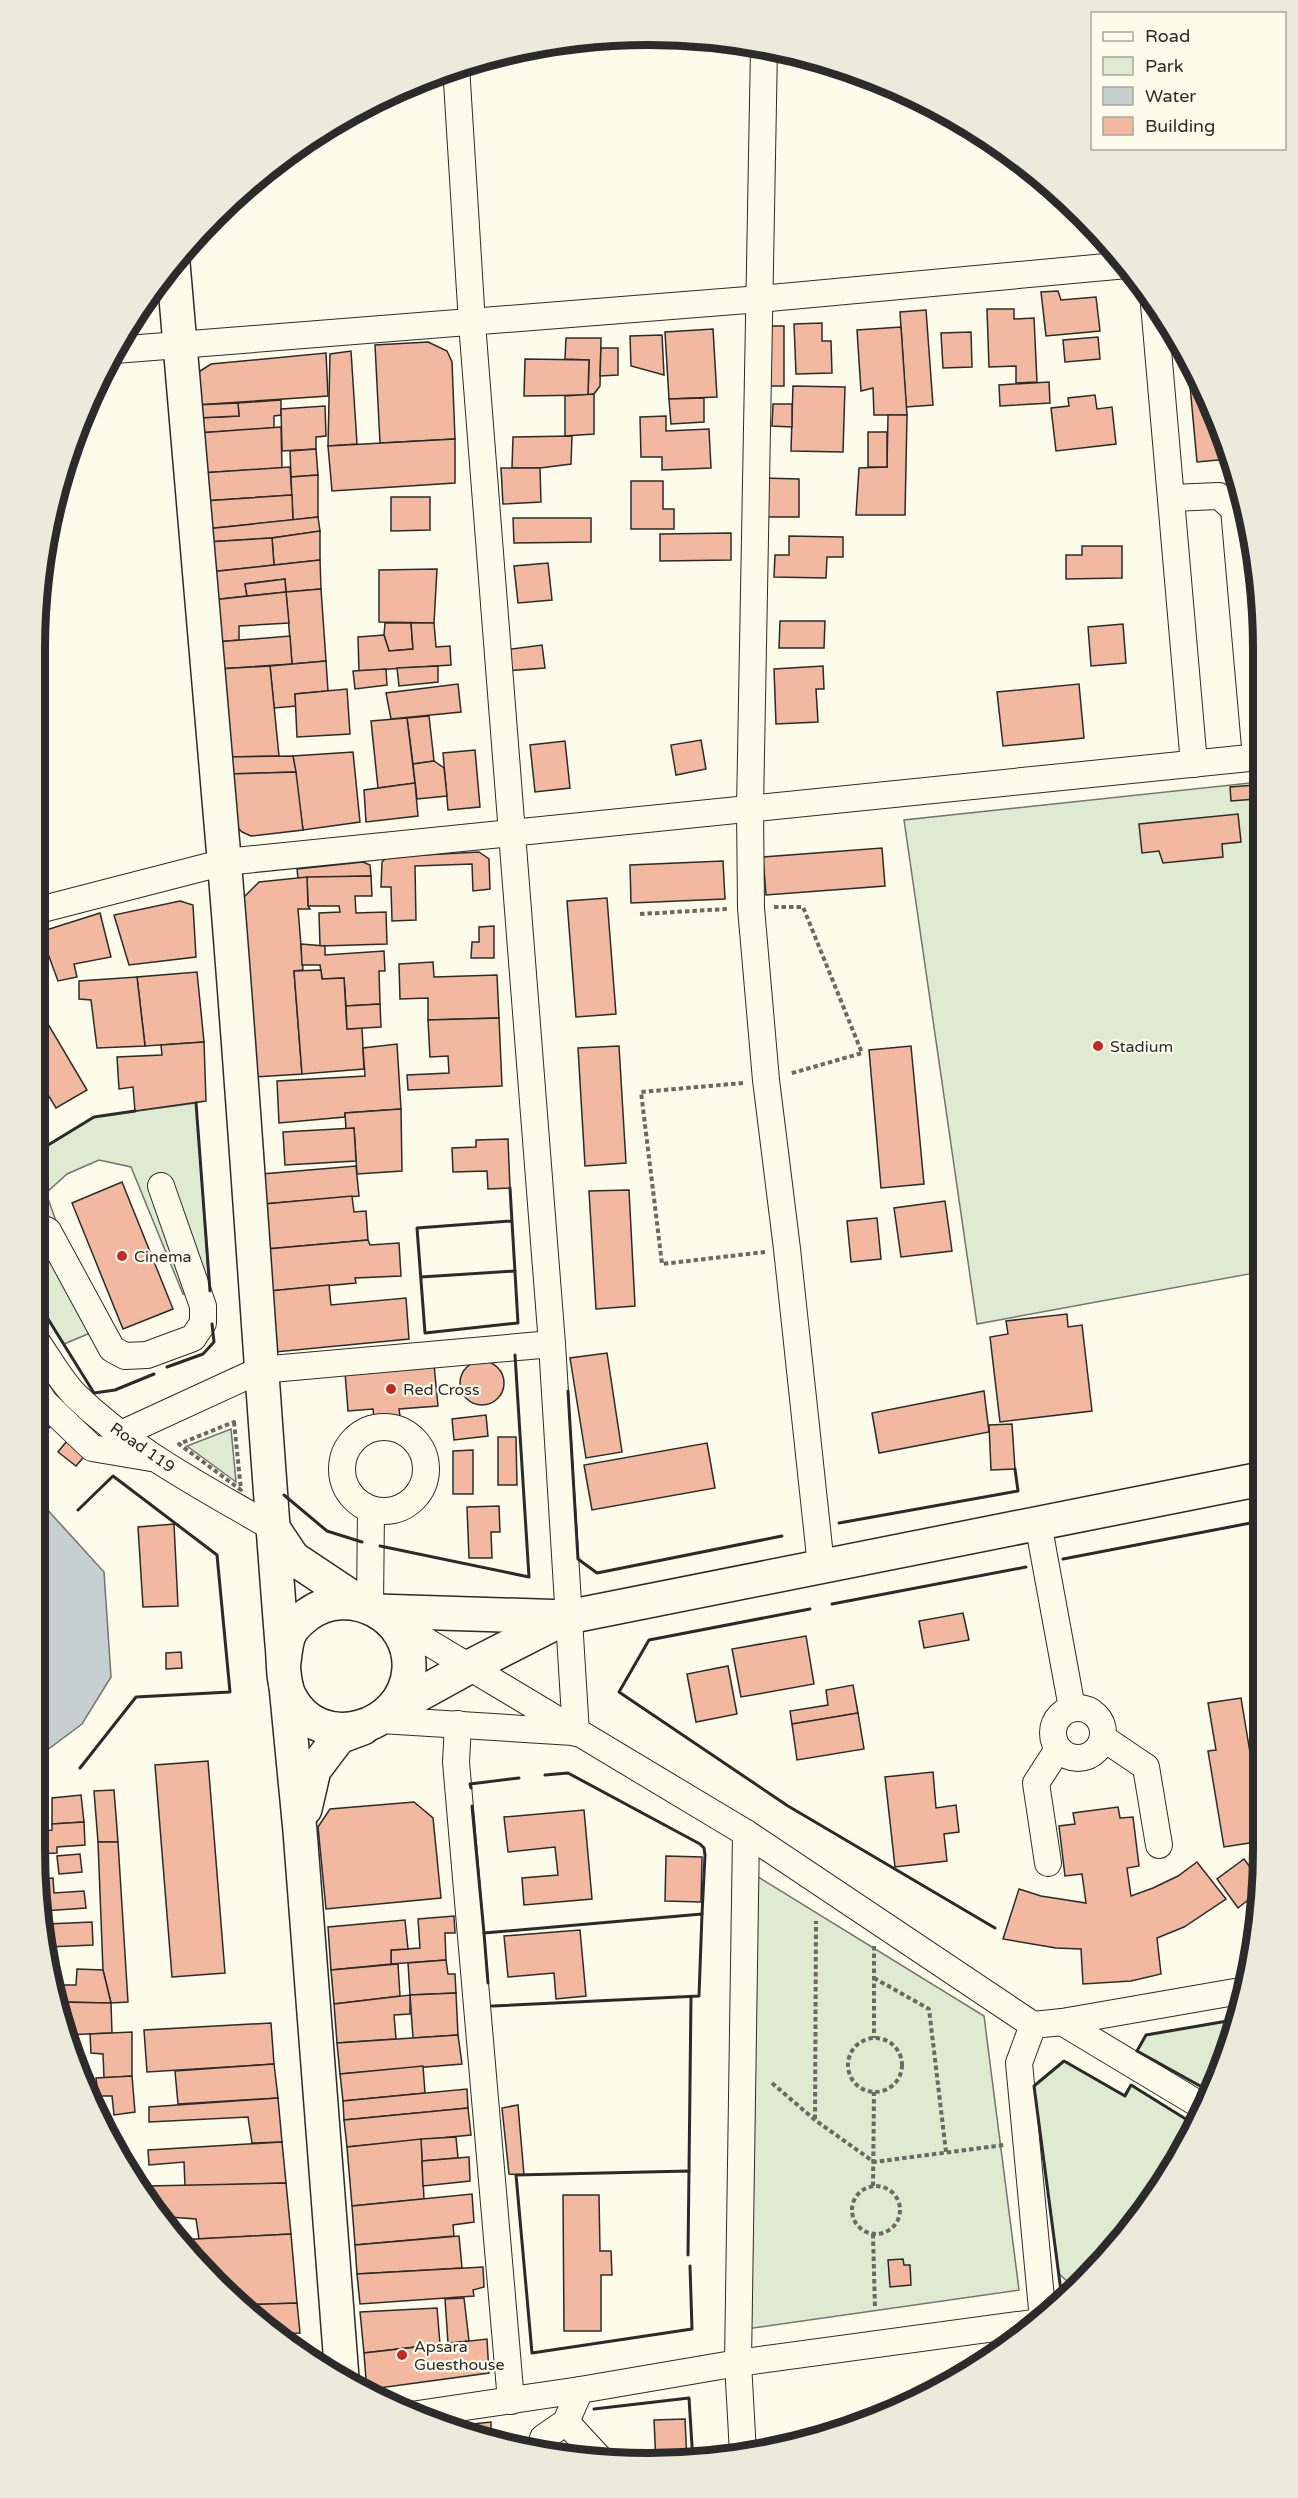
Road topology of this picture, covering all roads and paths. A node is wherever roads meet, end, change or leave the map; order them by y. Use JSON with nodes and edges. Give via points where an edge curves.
{"nodes":[{"id":1,"x":764,"y":56,"type":"edge"},
{"id":2,"x":457,"y":77,"type":"edge"},
{"id":3,"x":1116,"y":266,"type":"edge"},
{"id":4,"x":174,"y":276,"type":"edge"},
{"id":5,"x":760,"y":299,"type":"junction"},
{"id":6,"x":1155,"y":320,"type":"edge"},
{"id":7,"x":472,"y":323,"type":"junction"},
{"id":8,"x":179,"y":345,"type":"junction"},
{"id":9,"x":125,"y":349,"type":"edge"},
{"id":10,"x":1171,"y":498,"type":"junction"},
{"id":11,"x":1253,"y":714,"type":"edge"},
{"id":12,"x":1253,"y":757,"type":"edge"},
{"id":13,"x":1194,"y":764,"type":"junction"},
{"id":14,"x":750,"y":809,"type":"junction"},
{"id":15,"x":511,"y":833,"type":"junction"},
{"id":16,"x":225,"y":862,"type":"junction"},
{"id":17,"x":751,"y":908,"type":"junction"},
{"id":18,"x":45,"y":909,"type":"edge"},
{"id":19,"x":640,"y":914,"type":"dead end"},
{"id":20,"x":862,"y":1053,"type":"dead end"},
{"id":21,"x":641,"y":1092,"type":"dead end"},
{"id":22,"x":161,"y":1186,"type":"dead end"},
{"id":23,"x":45,"y":1230,"type":"edge"},
{"id":24,"x":787,"y":1249,"type":"junction"},
{"id":25,"x":552,"y":1344,"type":"junction"},
{"id":26,"x":45,"y":1353,"type":"edge"},
{"id":27,"x":260,"y":1370,"type":"junction"},
{"id":28,"x":45,"y":1403,"type":"edge"},
{"id":29,"x":234,"y":1422,"type":"joint"},
{"id":30,"x":122,"y":1434,"type":"junction"},
{"id":31,"x":157,"y":1459,"type":"junction"},
{"id":32,"x":1253,"y":1481,"type":"edge"},
{"id":33,"x":371,"y":1510,"type":"dead end"},
{"id":34,"x":1038,"y":1523,"type":"junction"},
{"id":35,"x":273,"y":1528,"type":"junction"},
{"id":36,"x":821,"y":1566,"type":"junction"},
{"id":37,"x":374,"y":1610,"type":"junction"},
{"id":38,"x":568,"y":1617,"type":"junction"},
{"id":39,"x":469,"y":1666,"type":"junction"},
{"id":40,"x":285,"y":1673,"type":"junction"},
{"id":41,"x":1072,"y":1708,"type":"junction"},
{"id":42,"x":380,"y":1718,"type":"junction"},
{"id":43,"x":459,"y":1724,"type":"junction"},
{"id":44,"x":576,"y":1732,"type":"junction"},
{"id":45,"x":1103,"y":1738,"type":"junction"},
{"id":46,"x":1058,"y":1749,"type":"junction"},
{"id":47,"x":300,"y":1831,"type":"junction"},
{"id":48,"x":746,"y":1833,"type":"junction"},
{"id":49,"x":1159,"y":1845,"type":"dead end"},
{"id":50,"x":1048,"y":1863,"type":"dead end"},
{"id":51,"x":816,"y":1920,"type":"dead end"},
{"id":52,"x":874,"y":1943,"type":"dead end"},
{"id":53,"x":874,"y":1978,"type":"junction"},
{"id":54,"x":1235,"y":1992,"type":"edge"},
{"id":55,"x":1062,"y":2022,"type":"junction"},
{"id":56,"x":1033,"y":2025,"type":"junction"},
{"id":57,"x":874,"y":2038,"type":"junction"},
{"id":58,"x":772,"y":2083,"type":"dead end"},
{"id":59,"x":874,"y":2092,"type":"junction"},
{"id":60,"x":1197,"y":2103,"type":"edge"},
{"id":61,"x":815,"y":2120,"type":"junction"},
{"id":62,"x":1006,"y":2145,"type":"dead end"},
{"id":63,"x":946,"y":2152,"type":"junction"},
{"id":64,"x":874,"y":2162,"type":"junction"},
{"id":65,"x":873,"y":2186,"type":"junction"},
{"id":66,"x":873,"y":2234,"type":"junction"},
{"id":67,"x":875,"y":2309,"type":"dead end"},
{"id":68,"x":1040,"y":2309,"type":"edge"},
{"id":69,"x":1022,"y":2324,"type":"edge"},
{"id":70,"x":738,"y":2363,"type":"junction"},
{"id":71,"x":341,"y":2368,"type":"edge"},
{"id":72,"x":580,"y":2390,"type":"junction"},
{"id":73,"x":511,"y":2401,"type":"junction"},
{"id":74,"x":432,"y":2412,"type":"edge"},
{"id":75,"x":566,"y":2422,"type":"junction"},
{"id":76,"x":541,"y":2443,"type":"edge"},
{"id":77,"x":743,"y":2445,"type":"edge"},
{"id":78,"x":592,"y":2450,"type":"edge"}],
"edges":[{"from":1,"to":5,"type":"street"},
{"from":2,"to":7,"type":"street"},
{"from":3,"to":5,"type":"street"},
{"from":4,"to":8,"type":"main road"},
{"from":5,"to":7,"type":"street"},
{"from":5,"to":14,"type":"street"},
{"from":6,"to":10,"type":"street"},
{"from":7,"to":8,"type":"street"},
{"from":7,"to":15,"type":"street"},
{"from":8,"to":9,"type":"street"},
{"from":8,"to":16,"type":"main road"},
{"from":10,"to":11,"type":"street","via":[[1219,496],[1234,509]]},
{"from":10,"to":13,"type":"street"},
{"from":12,"to":13,"type":"street"},
{"from":13,"to":14,"type":"street"},
{"from":14,"to":15,"type":"street"},
{"from":14,"to":17,"type":"street"},
{"from":15,"to":16,"type":"street"},
{"from":15,"to":25,"type":"street"},
{"from":16,"to":18,"type":"street"},
{"from":16,"to":27,"type":"main road"},
{"from":17,"to":19,"type":"path"},
{"from":17,"to":20,"type":"path","via":[[803,907]]},
{"from":17,"to":24,"type":"street","via":[[766,1080]]},
{"from":21,"to":24,"type":"path","via":[[662,1263]]},
{"from":22,"to":23,"type":"street","via":[[202,1306],[202,1323],[193,1338],[147,1355],[125,1356],[112,1349]]},
{"from":24,"to":36,"type":"street"},
{"from":25,"to":27,"type":"street"},
{"from":25,"to":38,"type":"street"},
{"from":26,"to":30,"type":"street","name":"Road 119","via":[[74,1394]]},
{"from":27,"to":30,"type":"street"},
{"from":27,"to":35,"type":"main road"},
{"from":28,"to":31,"type":"street","via":[[92,1448]]},
{"from":29,"to":29,"type":"path","via":[[239,1467],[241,1490],[179,1444]]},
{"from":30,"to":31,"type":"street","name":"Road 119"},
{"from":31,"to":35,"type":"street","name":"Road 119"},
{"from":32,"to":34,"type":"main road"},
{"from":33,"to":37,"type":"street"},
{"from":34,"to":36,"type":"main road"},
{"from":34,"to":41,"type":"street"},
{"from":35,"to":37,"type":"main road","via":[[293,1557]]},
{"from":35,"to":40,"type":"main road"},
{"from":36,"to":38,"type":"main road"},
{"from":37,"to":38,"type":"main road"},
{"from":37,"to":39,"type":"street"},
{"from":37,"to":40,"type":"main road","via":[[343,1601],[328,1603],[301,1619],[288,1638]]},
{"from":37,"to":42,"type":"main road","via":[[398,1630],[409,1668],[404,1689]]},
{"from":38,"to":39,"type":"main road"},
{"from":38,"to":44,"type":"street"},
{"from":39,"to":42,"type":"main road"},
{"from":39,"to":44,"type":"street"},
{"from":40,"to":42,"type":"main road","via":[[291,1700],[300,1711],[324,1726],[341,1730]]},
{"from":40,"to":47,"type":"main road"},
{"from":41,"to":45,"type":"street","via":[[1096,1714]]},
{"from":41,"to":46,"type":"street","via":[[1058,1717],[1054,1725]]},
{"from":42,"to":43,"type":"street"},
{"from":42,"to":47,"type":"main road","via":[[339,1737],[314,1770]]},
{"from":43,"to":44,"type":"street"},
{"from":43,"to":73,"type":"street","via":[[457,1774]]},
{"from":44,"to":48,"type":"street"},
{"from":45,"to":46,"type":"street","via":[[1095,1752],[1080,1758],[1072,1758]]},
{"from":45,"to":49,"type":"street","via":[[1146,1767]]},
{"from":46,"to":50,"type":"street","via":[[1036,1783]]},
{"from":47,"to":71,"type":"main road"},
{"from":48,"to":56,"type":"street"},
{"from":48,"to":70,"type":"street"},
{"from":51,"to":61,"type":"path"},
{"from":52,"to":53,"type":"path"},
{"from":53,"to":57,"type":"path"},
{"from":53,"to":63,"type":"path","via":[[929,2009]]},
{"from":54,"to":55,"type":"street"},
{"from":55,"to":56,"type":"street"},
{"from":55,"to":60,"type":"street"},
{"from":56,"to":68,"type":"street","via":[[1019,2063]]},
{"from":57,"to":59,"type":"path","via":[[855,2046],[848,2063],[848,2072],[858,2086]]},
{"from":57,"to":59,"type":"path","via":[[889,2041],[902,2064],[897,2081]]},
{"from":58,"to":61,"type":"path"},
{"from":59,"to":64,"type":"path"},
{"from":61,"to":64,"type":"path"},
{"from":62,"to":63,"type":"path"},
{"from":63,"to":64,"type":"path"},
{"from":64,"to":65,"type":"path"},
{"from":65,"to":66,"type":"path","via":[[860,2192],[852,2206],[859,2228]]},
{"from":65,"to":66,"type":"path","via":[[889,2190],[899,2210],[889,2230]]},
{"from":66,"to":67,"type":"path"},
{"from":69,"to":70,"type":"street"},
{"from":70,"to":72,"type":"street"},
{"from":70,"to":77,"type":"street"},
{"from":72,"to":73,"type":"street"},
{"from":72,"to":75,"type":"street"},
{"from":73,"to":74,"type":"street"},
{"from":75,"to":76,"type":"street"},
{"from":75,"to":78,"type":"street"}]}
